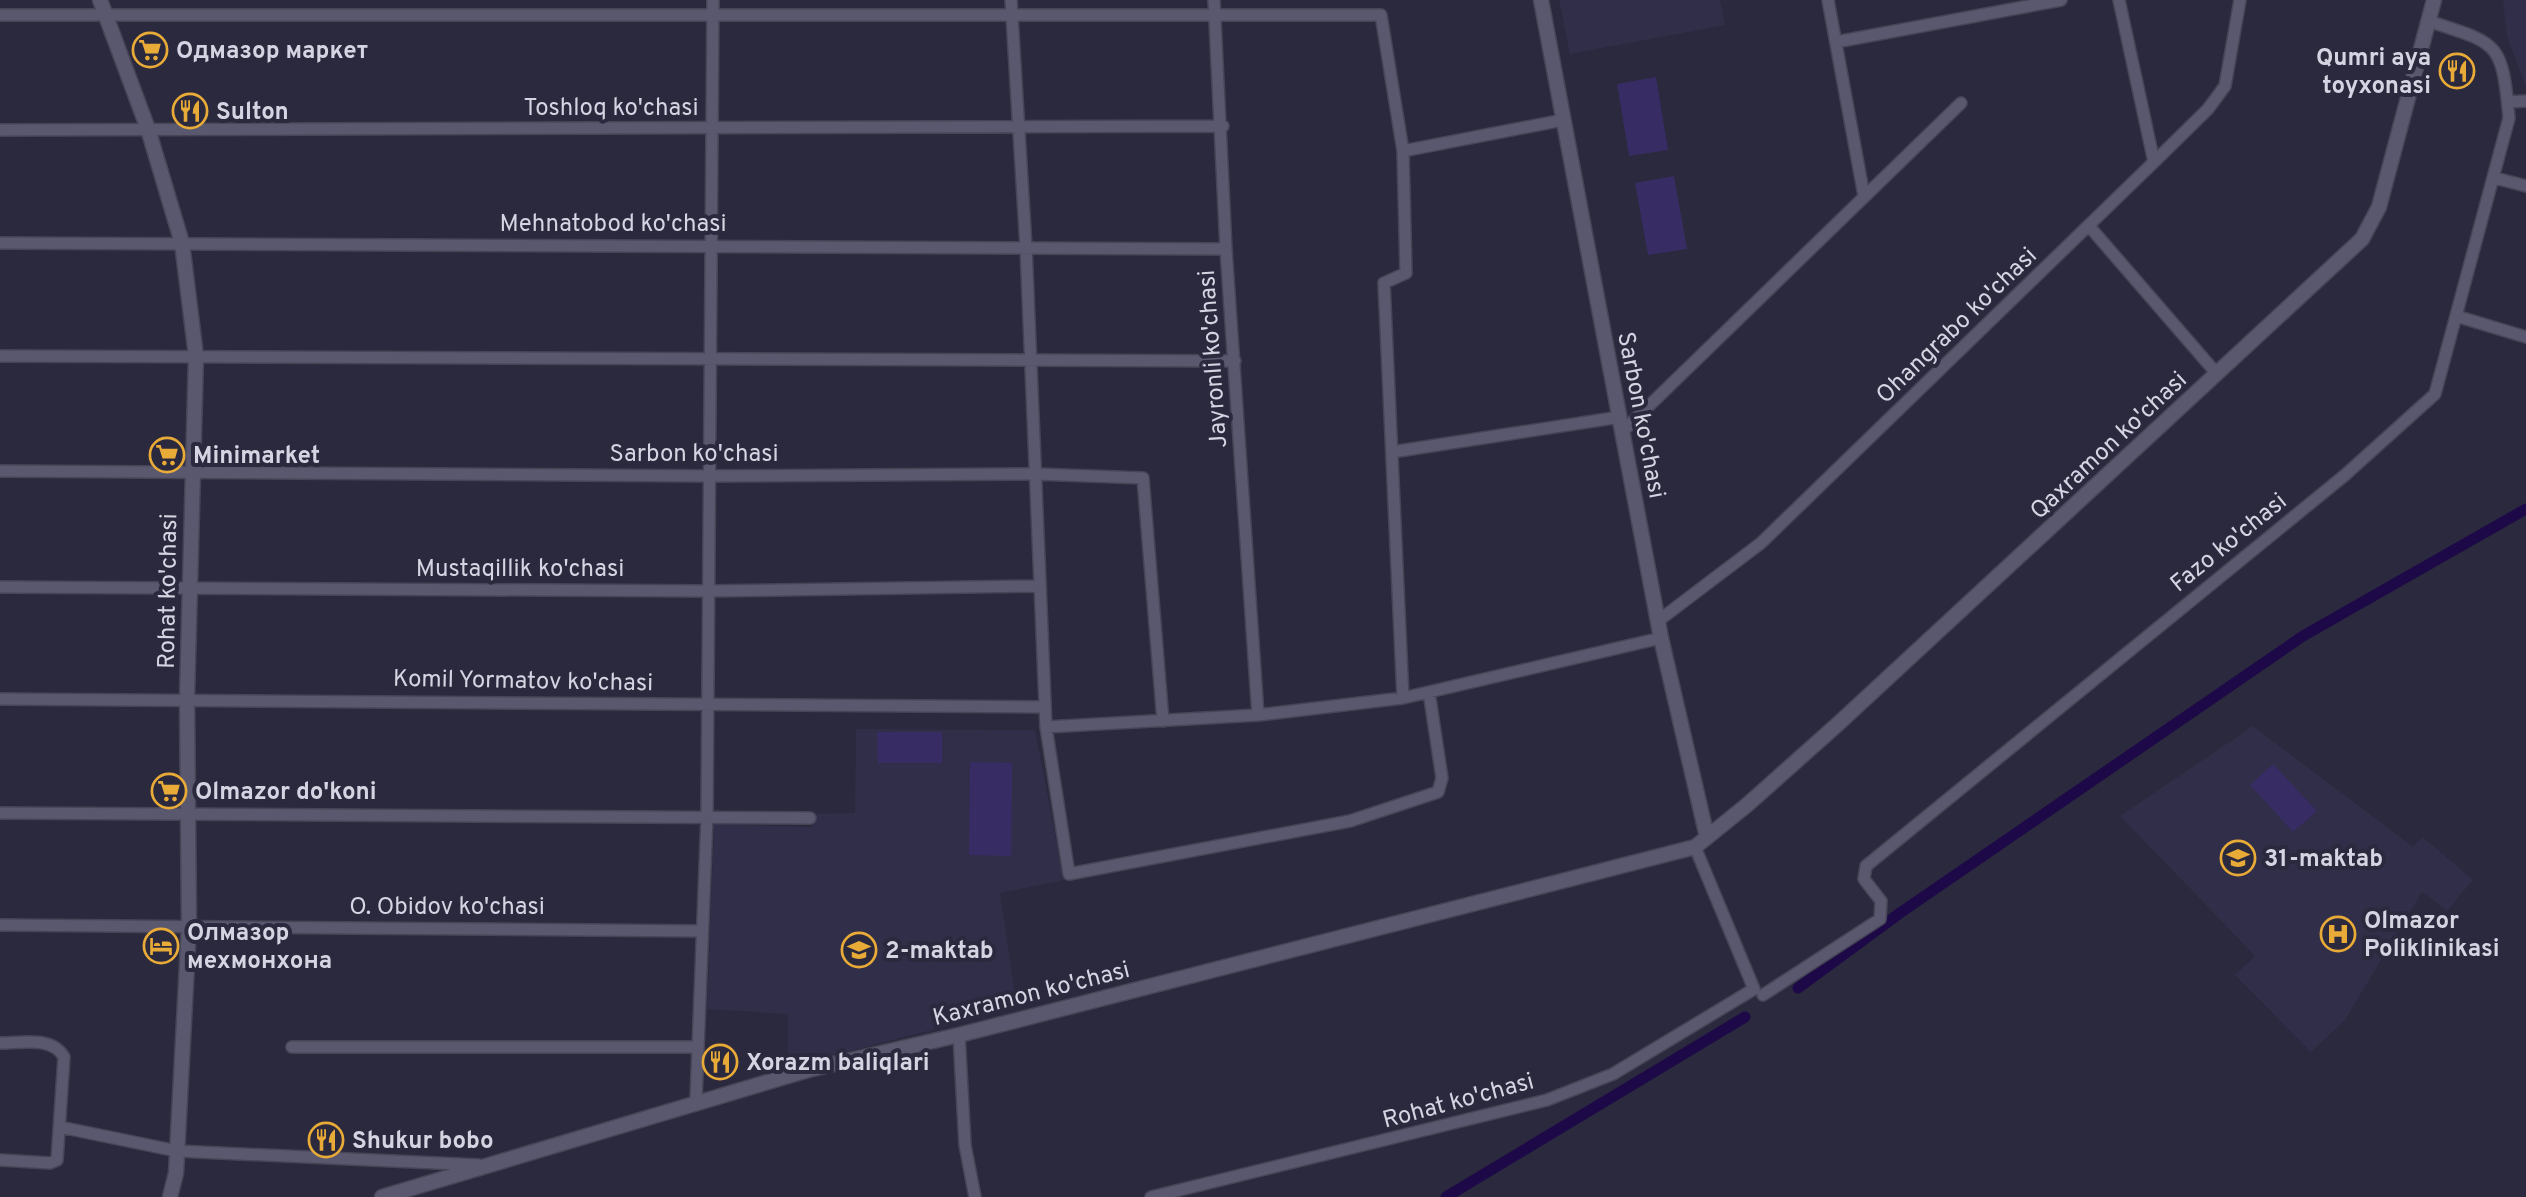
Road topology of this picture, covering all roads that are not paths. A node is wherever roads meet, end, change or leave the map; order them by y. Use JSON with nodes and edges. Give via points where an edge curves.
{"nodes":[{"id":1,"x":713,"y":0,"type":"edge"},
{"id":2,"x":1011,"y":0,"type":"edge"},
{"id":3,"x":1214,"y":0,"type":"edge"},
{"id":4,"x":1541,"y":0,"type":"edge"},
{"id":5,"x":1828,"y":0,"type":"edge"},
{"id":6,"x":2061,"y":0,"type":"edge"},
{"id":7,"x":2119,"y":0,"type":"edge"},
{"id":8,"x":2240,"y":0,"type":"edge"},
{"id":9,"x":2434,"y":0,"type":"edge"},
{"id":10,"x":102,"y":7,"type":"edge"},
{"id":11,"x":713,"y":13,"type":"junction"},
{"id":12,"x":1214,"y":13,"type":"junction"},
{"id":13,"x":0,"y":15,"type":"edge"},
{"id":14,"x":1011,"y":15,"type":"junction"},
{"id":15,"x":2428,"y":21,"type":"junction"},
{"id":16,"x":1836,"y":42,"type":"junction"},
{"id":17,"x":2526,"y":101,"type":"edge"},
{"id":18,"x":2508,"y":102,"type":"junction"},
{"id":19,"x":1961,"y":103,"type":"dead end"},
{"id":20,"x":1563,"y":120,"type":"junction"},
{"id":21,"x":1223,"y":126,"type":"junction"},
{"id":22,"x":148,"y":129,"type":"junction"},
{"id":23,"x":713,"y":129,"type":"junction"},
{"id":24,"x":1017,"y":129,"type":"junction"},
{"id":25,"x":0,"y":130,"type":"edge"},
{"id":26,"x":1403,"y":151,"type":"junction"},
{"id":27,"x":2154,"y":162,"type":"junction"},
{"id":28,"x":2495,"y":178,"type":"junction"},
{"id":29,"x":2526,"y":186,"type":"edge"},
{"id":30,"x":1864,"y":196,"type":"junction"},
{"id":31,"x":2089,"y":226,"type":"junction"},
{"id":32,"x":0,"y":243,"type":"edge"},
{"id":33,"x":182,"y":243,"type":"junction"},
{"id":34,"x":710,"y":246,"type":"junction"},
{"id":35,"x":1026,"y":247,"type":"junction"},
{"id":36,"x":1226,"y":249,"type":"junction"},
{"id":37,"x":2456,"y":316,"type":"junction"},
{"id":38,"x":2526,"y":337,"type":"edge"},
{"id":39,"x":0,"y":356,"type":"edge"},
{"id":40,"x":196,"y":356,"type":"junction"},
{"id":41,"x":709,"y":358,"type":"junction"},
{"id":42,"x":1029,"y":358,"type":"junction"},
{"id":43,"x":1235,"y":361,"type":"junction"},
{"id":44,"x":2217,"y":374,"type":"junction"},
{"id":45,"x":1621,"y":424,"type":"junction"},
{"id":46,"x":1392,"y":452,"type":"junction"},
{"id":47,"x":0,"y":471,"type":"edge"},
{"id":48,"x":192,"y":471,"type":"junction"},
{"id":49,"x":1036,"y":474,"type":"junction"},
{"id":50,"x":709,"y":476,"type":"junction"},
{"id":51,"x":1039,"y":586,"type":"junction"},
{"id":52,"x":0,"y":587,"type":"edge"},
{"id":53,"x":189,"y":587,"type":"junction"},
{"id":54,"x":707,"y":591,"type":"junction"},
{"id":55,"x":1658,"y":621,"type":"junction"},
{"id":56,"x":1661,"y":638,"type":"junction"},
{"id":57,"x":1429,"y":692,"type":"junction"},
{"id":58,"x":187,"y":698,"type":"junction"},
{"id":59,"x":1403,"y":698,"type":"junction"},
{"id":60,"x":0,"y":699,"type":"edge"},
{"id":61,"x":706,"y":704,"type":"junction"},
{"id":62,"x":1045,"y":707,"type":"junction"},
{"id":63,"x":1258,"y":715,"type":"junction"},
{"id":64,"x":1163,"y":721,"type":"junction"},
{"id":65,"x":1046,"y":727,"type":"junction"},
{"id":66,"x":0,"y":813,"type":"edge"},
{"id":67,"x":186,"y":813,"type":"junction"},
{"id":68,"x":707,"y":816,"type":"junction"},
{"id":69,"x":810,"y":818,"type":"dead end"},
{"id":70,"x":1701,"y":842,"type":"junction"},
{"id":71,"x":0,"y":925,"type":"edge"},
{"id":72,"x":189,"y":926,"type":"junction"},
{"id":73,"x":701,"y":931,"type":"junction"},
{"id":74,"x":1759,"y":992,"type":"junction"},
{"id":75,"x":959,"y":1035,"type":"junction"},
{"id":76,"x":0,"y":1043,"type":"edge"},
{"id":77,"x":292,"y":1047,"type":"dead end"},
{"id":78,"x":697,"y":1047,"type":"junction"},
{"id":79,"x":696,"y":1100,"type":"junction"},
{"id":80,"x":60,"y":1127,"type":"junction"},
{"id":81,"x":177,"y":1151,"type":"junction"},
{"id":82,"x":0,"y":1160,"type":"edge"},
{"id":83,"x":484,"y":1166,"type":"junction"},
{"id":84,"x":170,"y":1197,"type":"edge"},
{"id":85,"x":382,"y":1197,"type":"edge"},
{"id":86,"x":975,"y":1197,"type":"edge"},
{"id":87,"x":1151,"y":1197,"type":"edge"}],
"edges":[{"from":1,"to":11,"type":"street"},
{"from":2,"to":14,"type":"street"},
{"from":3,"to":12,"type":"street","name":"Jayronli ko'chasi"},
{"from":4,"to":20,"type":"street","name":"Sarbon ko'chasi"},
{"from":5,"to":16,"type":"street"},
{"from":6,"to":16,"type":"street"},
{"from":7,"to":27,"type":"street"},
{"from":8,"to":27,"type":"street","name":"Ohangrabo ko'chasi","via":[[2225,86]]},
{"from":9,"to":15,"type":"street","name":"Qaxramon ko'chasi"},
{"from":10,"to":11,"type":"street"},
{"from":10,"to":13,"type":"street"},
{"from":10,"to":22,"type":"street","name":"Rohat ko'chasi"},
{"from":11,"to":14,"type":"street"},
{"from":11,"to":23,"type":"street"},
{"from":12,"to":14,"type":"street"},
{"from":12,"to":21,"type":"street","name":"Jayronli ko'chasi"},
{"from":12,"to":26,"type":"street","via":[[1381,15]]},
{"from":14,"to":24,"type":"street"},
{"from":15,"to":18,"type":"street","name":"Fazo ko'chasi","via":[[2484,40],[2495,50]]},
{"from":15,"to":44,"type":"street","name":"Qaxramon ko'chasi","via":[[2379,207],[2362,239]]},
{"from":16,"to":30,"type":"street"},
{"from":17,"to":18,"type":"street"},
{"from":18,"to":28,"type":"street","name":"Fazo ko'chasi"},
{"from":19,"to":30,"type":"street"},
{"from":20,"to":26,"type":"street"},
{"from":20,"to":45,"type":"street","name":"Sarbon ko'chasi"},
{"from":21,"to":24,"type":"street","name":"Toshloq ko'chasi"},
{"from":21,"to":36,"type":"street","name":"Jayronli ko'chasi"},
{"from":22,"to":23,"type":"street","name":"Toshloq ko'chasi"},
{"from":22,"to":25,"type":"street","name":"Toshloq ko'chasi"},
{"from":22,"to":33,"type":"street","name":"Rohat ko'chasi"},
{"from":23,"to":24,"type":"street","name":"Toshloq ko'chasi"},
{"from":23,"to":34,"type":"street"},
{"from":24,"to":35,"type":"street"},
{"from":26,"to":46,"type":"street","via":[[1406,273],[1384,283]]},
{"from":27,"to":31,"type":"street","name":"Ohangrabo ko'chasi"},
{"from":28,"to":29,"type":"street"},
{"from":28,"to":37,"type":"street","name":"Fazo ko'chasi"},
{"from":30,"to":45,"type":"street"},
{"from":31,"to":44,"type":"street"},
{"from":31,"to":55,"type":"street","name":"Ohangrabo ko'chasi","via":[[1761,543]]},
{"from":32,"to":33,"type":"street","name":"Mehnatobod ko'chasi"},
{"from":33,"to":34,"type":"street","name":"Mehnatobod ko'chasi"},
{"from":33,"to":40,"type":"street","name":"Rohat ko'chasi"},
{"from":34,"to":35,"type":"street","name":"Mehnatobod ko'chasi"},
{"from":34,"to":41,"type":"street"},
{"from":35,"to":36,"type":"street","name":"Mehnatobod ko'chasi"},
{"from":35,"to":42,"type":"street"},
{"from":36,"to":43,"type":"street","name":"Jayronli ko'chasi"},
{"from":37,"to":38,"type":"street"},
{"from":37,"to":74,"type":"street","name":"Fazo ko'chasi","via":[[2435,394],[2345,475],[1866,866],[1864,879],[1881,901],[1880,919]]},
{"from":39,"to":40,"type":"street"},
{"from":40,"to":41,"type":"street"},
{"from":40,"to":48,"type":"street","name":"Rohat ko'chasi"},
{"from":41,"to":42,"type":"street"},
{"from":41,"to":50,"type":"street"},
{"from":42,"to":43,"type":"street"},
{"from":42,"to":49,"type":"street"},
{"from":43,"to":63,"type":"street","name":"Jayronli ko'chasi"},
{"from":44,"to":70,"type":"street","name":"Qaxramon ko'chasi","via":[[1839,723]]},
{"from":45,"to":46,"type":"street"},
{"from":45,"to":55,"type":"street","name":"Sarbon ko'chasi"},
{"from":46,"to":59,"type":"street"},
{"from":47,"to":48,"type":"street","name":"Sarbon ko'chasi"},
{"from":48,"to":50,"type":"street","name":"Sarbon ko'chasi"},
{"from":48,"to":53,"type":"street","name":"Rohat ko'chasi"},
{"from":49,"to":50,"type":"street","name":"Sarbon ko'chasi"},
{"from":49,"to":51,"type":"street"},
{"from":49,"to":64,"type":"street","name":"Sarbon ko'chasi","via":[[1143,478]]},
{"from":50,"to":54,"type":"street"},
{"from":51,"to":54,"type":"street","name":"Mustaqillik ko'chasi"},
{"from":51,"to":62,"type":"street"},
{"from":52,"to":53,"type":"street","name":"Mustaqillik ko'chasi"},
{"from":53,"to":54,"type":"street","name":"Mustaqillik ko'chasi"},
{"from":53,"to":58,"type":"street","name":"Rohat ko'chasi"},
{"from":54,"to":61,"type":"street"},
{"from":55,"to":56,"type":"street","name":"Sarbon ko'chasi"},
{"from":56,"to":57,"type":"street"},
{"from":56,"to":70,"type":"street","name":"Sarbon ko'chasi"},
{"from":57,"to":59,"type":"street"},
{"from":57,"to":65,"type":"street","via":[[1442,778],[1438,792],[1350,821],[1069,874]]},
{"from":58,"to":60,"type":"street","name":"Komil Yormatov ko'chasi"},
{"from":58,"to":61,"type":"street","name":"Komil Yormatov ko'chasi"},
{"from":58,"to":67,"type":"street","name":"Rohat ko'chasi"},
{"from":59,"to":63,"type":"street"},
{"from":61,"to":62,"type":"street","name":"Komil Yormatov ko'chasi"},
{"from":61,"to":68,"type":"street"},
{"from":62,"to":65,"type":"street"},
{"from":63,"to":64,"type":"street"},
{"from":64,"to":65,"type":"street"},
{"from":66,"to":67,"type":"street"},
{"from":67,"to":68,"type":"street"},
{"from":67,"to":72,"type":"street","name":"Rohat ko'chasi"},
{"from":68,"to":69,"type":"street"},
{"from":68,"to":73,"type":"street"},
{"from":70,"to":74,"type":"street"},
{"from":70,"to":75,"type":"street","name":"Kaxramon ko'chasi"},
{"from":71,"to":72,"type":"street","name":"O. Obidov ko'chasi"},
{"from":72,"to":73,"type":"street","name":"O. Obidov ko'chasi"},
{"from":72,"to":81,"type":"street","name":"Rohat ko'chasi"},
{"from":73,"to":78,"type":"street"},
{"from":74,"to":87,"type":"street","name":"Rohat ko'chasi","via":[[1613,1074],[1547,1100]]},
{"from":75,"to":79,"type":"street","name":"Kaxramon ko'chasi"},
{"from":75,"to":86,"type":"street","via":[[965,1145]]},
{"from":76,"to":80,"type":"street","via":[[49,1043],[60,1049]]},
{"from":77,"to":78,"type":"street"},
{"from":78,"to":79,"type":"street"},
{"from":79,"to":83,"type":"street","name":"Kaxramon ko'chasi"},
{"from":80,"to":81,"type":"street"},
{"from":80,"to":82,"type":"street","via":[[57,1160]]},
{"from":81,"to":83,"type":"street"},
{"from":81,"to":84,"type":"street","name":"Rohat ko'chasi"},
{"from":83,"to":85,"type":"street","name":"Kaxramon ko'chasi"}]}
